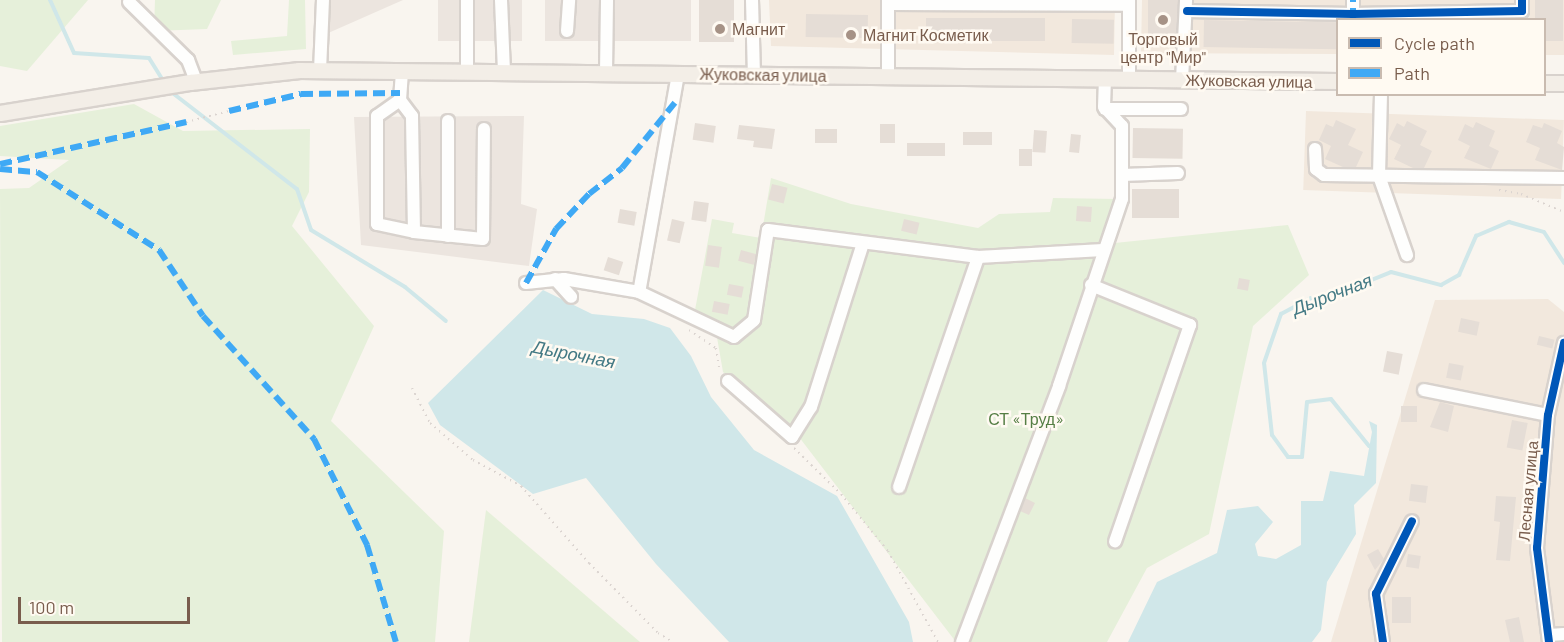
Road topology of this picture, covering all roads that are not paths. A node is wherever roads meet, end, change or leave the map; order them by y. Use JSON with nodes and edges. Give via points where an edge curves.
{"nodes":[{"id":1,"x":323,"y":0,"type":"edge"},
{"id":2,"x":467,"y":0,"type":"edge"},
{"id":3,"x":501,"y":0,"type":"edge"},
{"id":4,"x":569,"y":0,"type":"edge"},
{"id":5,"x":607,"y":0,"type":"edge"},
{"id":6,"x":752,"y":0,"type":"edge"},
{"id":7,"x":1353,"y":0,"type":"edge"},
{"id":8,"x":1522,"y":0,"type":"edge"},
{"id":9,"x":129,"y":2,"type":"dead end"},
{"id":10,"x":888,"y":2,"type":"edge"},
{"id":11,"x":1129,"y":2,"type":"edge"},
{"id":12,"x":1186,"y":5,"type":"edge"},
{"id":13,"x":1353,"y":17,"type":"edge"},
{"id":14,"x":567,"y":31,"type":"dead end"},
{"id":15,"x":320,"y":70,"type":"junction"},
{"id":16,"x":402,"y":72,"type":"junction"},
{"id":17,"x":467,"y":72,"type":"junction"},
{"id":18,"x":504,"y":72,"type":"junction"},
{"id":19,"x":606,"y":73,"type":"junction"},
{"id":20,"x":678,"y":74,"type":"junction"},
{"id":21,"x":753,"y":74,"type":"junction"},
{"id":22,"x":888,"y":78,"type":"junction"},
{"id":23,"x":1105,"y":80,"type":"junction"},
{"id":24,"x":1129,"y":80,"type":"junction"},
{"id":25,"x":1182,"y":80,"type":"junction"},
{"id":26,"x":193,"y":81,"type":"junction"},
{"id":27,"x":1336,"y":81,"type":"edge"},
{"id":28,"x":1546,"y":83,"type":"edge"},
{"id":29,"x":1564,"y":83,"type":"edge"},
{"id":30,"x":1381,"y":96,"type":"edge"},
{"id":31,"x":400,"y":100,"type":"junction"},
{"id":32,"x":1105,"y":109,"type":"junction"},
{"id":33,"x":1181,"y":109,"type":"dead end"},
{"id":34,"x":0,"y":113,"type":"edge"},
{"id":35,"x":448,"y":121,"type":"dead end"},
{"id":36,"x":484,"y":129,"type":"dead end"},
{"id":37,"x":1315,"y":149,"type":"dead end"},
{"id":38,"x":1178,"y":173,"type":"dead end"},
{"id":39,"x":1122,"y":175,"type":"junction"},
{"id":40,"x":1379,"y":176,"type":"junction"},
{"id":41,"x":1564,"y":178,"type":"edge"},
{"id":42,"x":414,"y":232,"type":"junction"},
{"id":43,"x":448,"y":236,"type":"junction"},
{"id":44,"x":863,"y":243,"type":"junction"},
{"id":45,"x":1102,"y":249,"type":"junction"},
{"id":46,"x":1407,"y":255,"type":"dead end"},
{"id":47,"x":978,"y":257,"type":"junction"},
{"id":48,"x":555,"y":279,"type":"junction"},
{"id":49,"x":526,"y":283,"type":"dead end"},
{"id":50,"x":1091,"y":285,"type":"junction"},
{"id":51,"x":639,"y":292,"type":"junction"},
{"id":52,"x":571,"y":297,"type":"dead end"},
{"id":53,"x":1564,"y":343,"type":"edge"},
{"id":54,"x":725,"y":381,"type":"road end"},
{"id":55,"x":1424,"y":390,"type":"dead end"},
{"id":56,"x":1548,"y":415,"type":"junction"},
{"id":57,"x":899,"y":487,"type":"dead end"},
{"id":58,"x":1412,"y":521,"type":"dead end"},
{"id":59,"x":1115,"y":541,"type":"dead end"},
{"id":60,"x":1564,"y":634,"type":"edge"},
{"id":61,"x":1549,"y":638,"type":"edge"},
{"id":62,"x":962,"y":642,"type":"edge"},
{"id":63,"x":1383,"y":642,"type":"edge"}],
"edges":[{"from":1,"to":15,"type":"street"},
{"from":2,"to":17,"type":"street"},
{"from":3,"to":18,"type":"street"},
{"from":4,"to":14,"type":"street"},
{"from":5,"to":19,"type":"street"},
{"from":6,"to":21,"type":"street"},
{"from":7,"to":13,"type":"street"},
{"from":8,"to":13,"type":"street","via":[[1522,11]]},
{"from":9,"to":26,"type":"street","via":[[188,60]]},
{"from":10,"to":11,"type":"street"},
{"from":10,"to":22,"type":"street"},
{"from":11,"to":24,"type":"street"},
{"from":12,"to":13,"type":"street"},
{"from":12,"to":25,"type":"street"},
{"from":15,"to":16,"type":"main road","name":"Жуковская улица"},
{"from":15,"to":26,"type":"main road","name":"Жуковская улица"},
{"from":16,"to":17,"type":"main road","name":"Жуковская улица"},
{"from":16,"to":31,"type":"street"},
{"from":17,"to":18,"type":"main road","name":"Жуковская улица"},
{"from":18,"to":19,"type":"main road","name":"Жуковская улица"},
{"from":19,"to":20,"type":"main road","name":"Жуковская улица"},
{"from":20,"to":21,"type":"main road","name":"Жуковская улица"},
{"from":20,"to":51,"type":"street"},
{"from":21,"to":22,"type":"main road","name":"Жуковская улица"},
{"from":22,"to":23,"type":"main road","name":"Жуковская улица"},
{"from":23,"to":24,"type":"main road","name":"Жуковская улица"},
{"from":23,"to":32,"type":"street"},
{"from":24,"to":25,"type":"main road","name":"Жуковская улица"},
{"from":25,"to":27,"type":"main road","name":"Жуковская улица"},
{"from":26,"to":34,"type":"main road","name":"Жуковская улица"},
{"from":28,"to":29,"type":"main road"},
{"from":30,"to":40,"type":"street"},
{"from":31,"to":42,"type":"street","via":[[412,117]]},
{"from":31,"to":42,"type":"street","via":[[376,116],[377,224]]},
{"from":32,"to":33,"type":"street"},
{"from":32,"to":39,"type":"street","via":[[1122,126]]},
{"from":35,"to":43,"type":"street"},
{"from":36,"to":43,"type":"street","via":[[483,239]]},
{"from":37,"to":40,"type":"street","via":[[1316,169],[1324,175]]},
{"from":38,"to":39,"type":"street"},
{"from":39,"to":45,"type":"street","via":[[1122,200]]},
{"from":40,"to":41,"type":"street"},
{"from":40,"to":46,"type":"street"},
{"from":42,"to":43,"type":"street"},
{"from":44,"to":47,"type":"street"},
{"from":44,"to":51,"type":"street","via":[[768,230],[754,320],[734,337]]},
{"from":44,"to":54,"type":"street","via":[[811,407],[792,437]]},
{"from":45,"to":47,"type":"street"},
{"from":45,"to":50,"type":"street"},
{"from":47,"to":57,"type":"street"},
{"from":48,"to":49,"type":"street"},
{"from":48,"to":51,"type":"street"},
{"from":48,"to":52,"type":"street"},
{"from":50,"to":59,"type":"street","via":[[1190,325]]},
{"from":50,"to":62,"type":"street","via":[[1059,386]]},
{"from":53,"to":56,"type":"street","name":"Лесная улица"},
{"from":55,"to":56,"type":"street"},
{"from":56,"to":61,"type":"street","name":"Лесная улица","via":[[1537,548]]},
{"from":58,"to":63,"type":"street","via":[[1376,594]]},
{"from":60,"to":61,"type":"street"}]}
